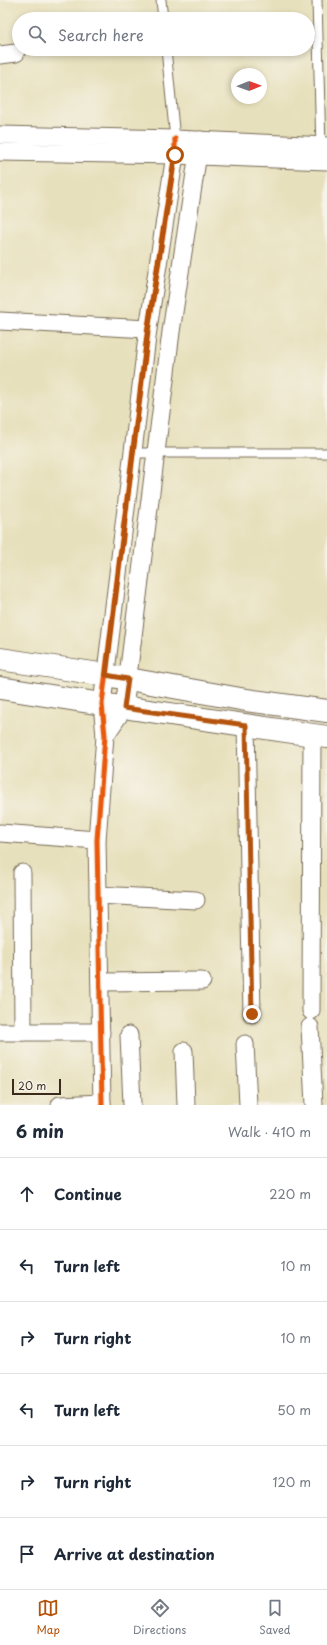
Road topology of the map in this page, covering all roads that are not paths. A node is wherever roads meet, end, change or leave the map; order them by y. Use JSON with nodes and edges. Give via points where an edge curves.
{"nodes":[{"id":1,"x":161,"y":0,"type":"edge"},
{"id":2,"x":317,"y":0,"type":"edge"},
{"id":3,"x":162,"y":12,"type":"edge"},
{"id":4,"x":167,"y":56,"type":"edge"},
{"id":5,"x":0,"y":135,"type":"edge"},
{"id":6,"x":175,"y":147,"type":"junction"},
{"id":7,"x":199,"y":148,"type":"junction"},
{"id":8,"x":0,"y":152,"type":"edge"},
{"id":9,"x":324,"y":153,"type":"edge"},
{"id":10,"x":0,"y":321,"type":"edge"},
{"id":11,"x":148,"y":329,"type":"junction"},
{"id":12,"x":133,"y":453,"type":"junction"},
{"id":13,"x":156,"y":453,"type":"junction"},
{"id":14,"x":327,"y":453,"type":"edge"},
{"id":15,"x":0,"y":658,"type":"edge"},
{"id":16,"x":106,"y":675,"type":"junction"},
{"id":17,"x":128,"y":679,"type":"junction"},
{"id":18,"x":0,"y":688,"type":"edge"},
{"id":19,"x":102,"y":704,"type":"junction"},
{"id":20,"x":124,"y":708,"type":"junction"},
{"id":21,"x":327,"y":712,"type":"edge"},
{"id":22,"x":246,"y":725,"type":"junction"},
{"id":23,"x":319,"y":735,"type":"edge"},
{"id":24,"x":106,"y":736,"type":"junction"},
{"id":25,"x":0,"y":833,"type":"edge"},
{"id":26,"x":97,"y":840,"type":"junction"},
{"id":27,"x":22,"y":873,"type":"dead end"},
{"id":28,"x":98,"y":895,"type":"junction"},
{"id":29,"x":196,"y":900,"type":"dead end"},
{"id":30,"x":202,"y":981,"type":"dead end"},
{"id":31,"x":100,"y":982,"type":"junction"},
{"id":32,"x":252,"y":1014,"type":"dead end"},
{"id":33,"x":0,"y":1032,"type":"edge"},
{"id":34,"x":23,"y":1032,"type":"junction"},
{"id":35,"x":101,"y":1032,"type":"junction"},
{"id":36,"x":129,"y":1035,"type":"dead end"},
{"id":37,"x":245,"y":1044,"type":"dead end"},
{"id":38,"x":184,"y":1051,"type":"dead end"},
{"id":39,"x":102,"y":1104,"type":"edge"},
{"id":40,"x":60,"y":1105,"type":"edge"},
{"id":41,"x":132,"y":1105,"type":"edge"},
{"id":42,"x":186,"y":1105,"type":"edge"},
{"id":43,"x":248,"y":1105,"type":"edge"},
{"id":44,"x":314,"y":1105,"type":"edge"}],
"edges":[{"from":1,"to":3,"type":"lane"},
{"from":2,"to":9,"type":"lane"},
{"from":4,"to":6,"type":"lane"},
{"from":5,"to":6,"type":"street"},
{"from":6,"to":7,"type":"street"},
{"from":6,"to":8,"type":"street"},
{"from":6,"to":11,"type":"street"},
{"from":7,"to":9,"type":"street"},
{"from":7,"to":13,"type":"street","via":[[171,332]]},
{"from":10,"to":11,"type":"street"},
{"from":11,"to":12,"type":"street"},
{"from":12,"to":13,"type":"lane"},
{"from":12,"to":16,"type":"street"},
{"from":13,"to":14,"type":"lane"},
{"from":13,"to":17,"type":"street"},
{"from":15,"to":16,"type":"main road"},
{"from":16,"to":17,"type":"main road"},
{"from":16,"to":19,"type":"street"},
{"from":17,"to":20,"type":"street"},
{"from":17,"to":21,"type":"main road"},
{"from":18,"to":19,"type":"main road"},
{"from":19,"to":20,"type":"main road"},
{"from":19,"to":24,"type":"street"},
{"from":20,"to":22,"type":"main road"},
{"from":20,"to":24,"type":"street"},
{"from":22,"to":23,"type":"main road"},
{"from":22,"to":32,"type":"street"},
{"from":23,"to":44,"type":"street","via":[[310,1019]]},
{"from":24,"to":26,"type":"street"},
{"from":25,"to":26,"type":"street"},
{"from":26,"to":28,"type":"street"},
{"from":27,"to":34,"type":"street"},
{"from":28,"to":29,"type":"street"},
{"from":28,"to":31,"type":"street"},
{"from":30,"to":31,"type":"street"},
{"from":31,"to":35,"type":"street"},
{"from":33,"to":34,"type":"street"},
{"from":34,"to":35,"type":"street"},
{"from":35,"to":39,"type":"street"},
{"from":36,"to":41,"type":"street"},
{"from":37,"to":43,"type":"street"},
{"from":38,"to":42,"type":"street"},
{"from":39,"to":40,"type":"street"}]}
